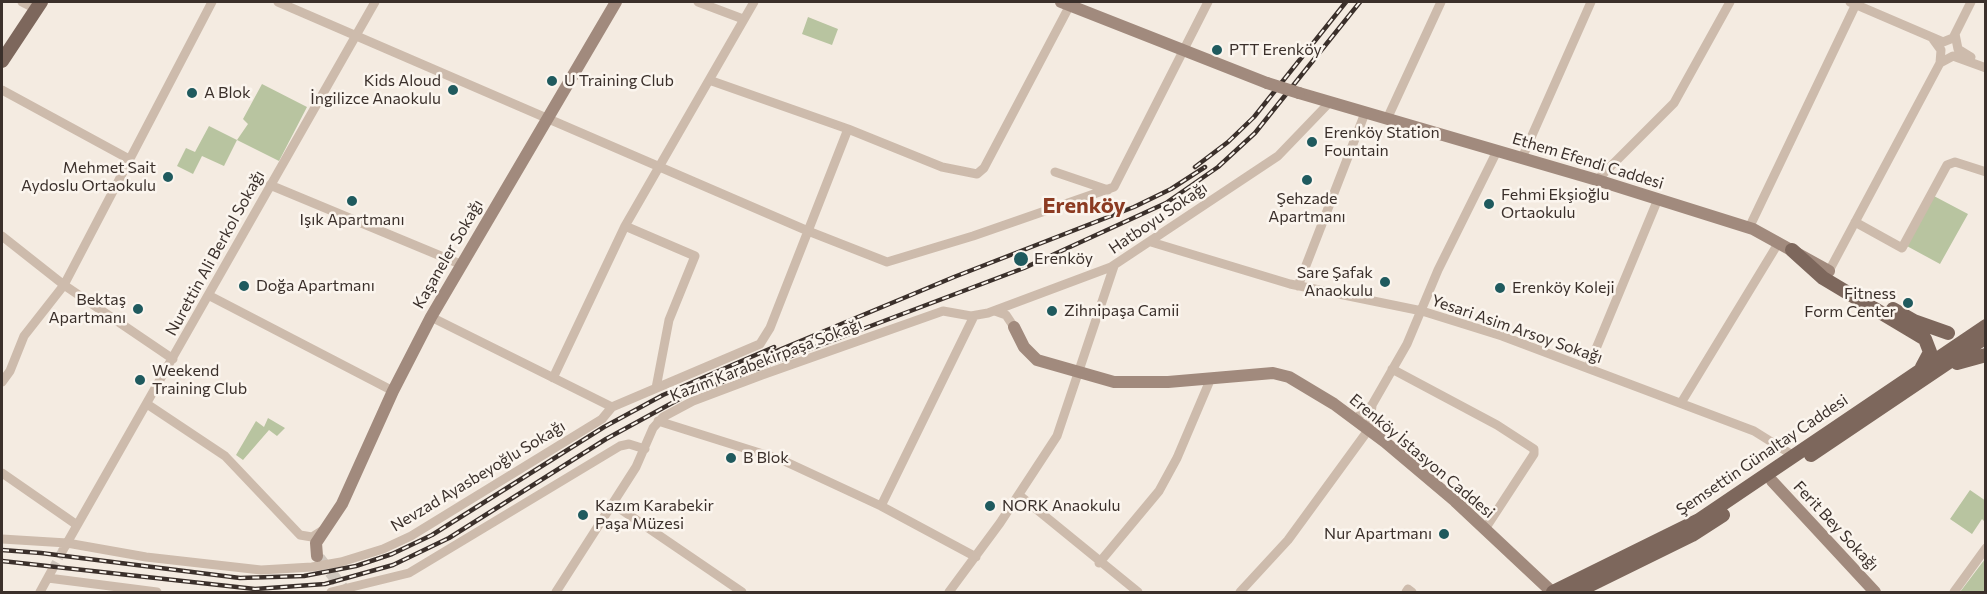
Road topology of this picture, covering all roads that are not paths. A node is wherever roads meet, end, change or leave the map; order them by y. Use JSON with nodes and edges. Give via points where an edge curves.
{"nodes":[{"id":1,"x":22,"y":2,"type":"edge"},
{"id":2,"x":212,"y":2,"type":"edge"},
{"id":3,"x":278,"y":2,"type":"edge"},
{"id":4,"x":375,"y":2,"type":"edge"},
{"id":5,"x":616,"y":2,"type":"edge"},
{"id":6,"x":698,"y":2,"type":"edge"},
{"id":7,"x":754,"y":2,"type":"edge"},
{"id":8,"x":1208,"y":2,"type":"edge"},
{"id":9,"x":1442,"y":2,"type":"edge"},
{"id":10,"x":1591,"y":2,"type":"edge"},
{"id":11,"x":1730,"y":2,"type":"edge"},
{"id":12,"x":1971,"y":2,"type":"edge"},
{"id":13,"x":1065,"y":3,"type":"edge"},
{"id":14,"x":1853,"y":3,"type":"edge"},
{"id":15,"x":38,"y":5,"type":"edge"},
{"id":16,"x":743,"y":19,"type":"junction"},
{"id":17,"x":1956,"y":32,"type":"junction"},
{"id":18,"x":356,"y":35,"type":"junction"},
{"id":19,"x":1933,"y":39,"type":"junction"},
{"id":20,"x":1184,"y":51,"type":"junction"},
{"id":21,"x":2,"y":61,"type":"edge"},
{"id":22,"x":1940,"y":63,"type":"junction"},
{"id":23,"x":1982,"y":66,"type":"edge"},
{"id":24,"x":709,"y":80,"type":"junction"},
{"id":25,"x":2,"y":90,"type":"edge"},
{"id":26,"x":1329,"y":103,"type":"junction"},
{"id":27,"x":1365,"y":113,"type":"junction"},
{"id":28,"x":547,"y":118,"type":"junction"},
{"id":29,"x":1388,"y":119,"type":"junction"},
{"id":30,"x":848,"y":129,"type":"junction"},
{"id":31,"x":1497,"y":151,"type":"junction"},
{"id":32,"x":1522,"y":158,"type":"junction"},
{"id":33,"x":129,"y":159,"type":"junction"},
{"id":34,"x":658,"y":166,"type":"junction"},
{"id":35,"x":1055,"y":172,"type":"dead end"},
{"id":36,"x":1986,"y":172,"type":"edge"},
{"id":37,"x":1598,"y":180,"type":"junction"},
{"id":38,"x":270,"y":184,"type":"junction"},
{"id":39,"x":1108,"y":190,"type":"junction"},
{"id":40,"x":1658,"y":199,"type":"junction"},
{"id":41,"x":1855,"y":222,"type":"junction"},
{"id":42,"x":625,"y":226,"type":"junction"},
{"id":43,"x":1749,"y":228,"type":"junction"},
{"id":44,"x":808,"y":231,"type":"junction"},
{"id":45,"x":2,"y":236,"type":"edge"},
{"id":46,"x":1151,"y":242,"type":"junction"},
{"id":47,"x":1785,"y":246,"type":"junction"},
{"id":48,"x":460,"y":264,"type":"junction"},
{"id":49,"x":1114,"y":266,"type":"junction"},
{"id":50,"x":1829,"y":271,"type":"junction"},
{"id":51,"x":64,"y":285,"type":"junction"},
{"id":52,"x":1298,"y":286,"type":"junction"},
{"id":53,"x":210,"y":296,"type":"junction"},
{"id":54,"x":1017,"y":304,"type":"junction"},
{"id":55,"x":995,"y":311,"type":"junction"},
{"id":56,"x":1422,"y":311,"type":"junction"},
{"id":57,"x":974,"y":316,"type":"junction"},
{"id":58,"x":431,"y":317,"type":"junction"},
{"id":59,"x":1014,"y":327,"type":"junction"},
{"id":60,"x":1948,"y":333,"type":"dead end"},
{"id":61,"x":1983,"y":341,"type":"edge"},
{"id":62,"x":173,"y":359,"type":"junction"},
{"id":63,"x":1588,"y":368,"type":"junction"},
{"id":64,"x":1392,"y":369,"type":"junction"},
{"id":65,"x":1919,"y":371,"type":"junction"},
{"id":66,"x":1080,"y":374,"type":"junction"},
{"id":67,"x":553,"y":378,"type":"junction"},
{"id":68,"x":1210,"y":378,"type":"junction"},
{"id":69,"x":2,"y":382,"type":"edge"},
{"id":70,"x":656,"y":388,"type":"junction"},
{"id":71,"x":393,"y":391,"type":"junction"},
{"id":72,"x":1681,"y":403,"type":"junction"},
{"id":73,"x":147,"y":404,"type":"junction"},
{"id":74,"x":1372,"y":405,"type":"junction"},
{"id":75,"x":612,"y":407,"type":"junction"},
{"id":76,"x":1355,"y":419,"type":"junction"},
{"id":77,"x":658,"y":421,"type":"junction"},
{"id":78,"x":1369,"y":429,"type":"junction"},
{"id":79,"x":645,"y":449,"type":"junction"},
{"id":80,"x":1794,"y":456,"type":"junction"},
{"id":81,"x":2,"y":473,"type":"edge"},
{"id":82,"x":1772,"y":481,"type":"junction"},
{"id":83,"x":1019,"y":495,"type":"junction"},
{"id":84,"x":613,"y":504,"type":"junction"},
{"id":85,"x":881,"y":506,"type":"junction"},
{"id":86,"x":77,"y":525,"type":"junction"},
{"id":87,"x":1485,"y":529,"type":"junction"},
{"id":88,"x":324,"y":530,"type":"junction"},
{"id":89,"x":2,"y":539,"type":"edge"},
{"id":90,"x":65,"y":547,"type":"junction"},
{"id":91,"x":1986,"y":548,"type":"edge"},
{"id":92,"x":317,"y":556,"type":"dead end"},
{"id":93,"x":976,"y":557,"type":"junction"},
{"id":94,"x":1099,"y":563,"type":"junction"},
{"id":95,"x":40,"y":592,"type":"edge"},
{"id":96,"x":145,"y":592,"type":"edge"},
{"id":97,"x":157,"y":592,"type":"edge"},
{"id":98,"x":333,"y":592,"type":"edge"},
{"id":99,"x":556,"y":592,"type":"edge"},
{"id":100,"x":742,"y":592,"type":"edge"},
{"id":101,"x":950,"y":592,"type":"edge"},
{"id":102,"x":1138,"y":592,"type":"edge"},
{"id":103,"x":1240,"y":592,"type":"edge"},
{"id":104,"x":1406,"y":592,"type":"edge"},
{"id":105,"x":1412,"y":592,"type":"edge"},
{"id":106,"x":1552,"y":592,"type":"edge"},
{"id":107,"x":1576,"y":592,"type":"edge"},
{"id":108,"x":1875,"y":592,"type":"edge"},
{"id":109,"x":1954,"y":592,"type":"edge"}],
"edges":[{"from":1,"to":15,"type":"street"},
{"from":2,"to":33,"type":"street"},
{"from":3,"to":18,"type":"street"},
{"from":4,"to":18,"type":"street","name":"Nurettin Ali Berkol Sokağı"},
{"from":5,"to":28,"type":"street","name":"Kaşaneler Sokağı"},
{"from":6,"to":16,"type":"street"},
{"from":7,"to":16,"type":"street"},
{"from":8,"to":20,"type":"street"},
{"from":9,"to":29,"type":"street"},
{"from":10,"to":32,"type":"street"},
{"from":11,"to":37,"type":"street","via":[[1674,103]]},
{"from":12,"to":17,"type":"street"},
{"from":13,"to":20,"type":"street"},
{"from":13,"to":30,"type":"street","via":[[980,173],[942,167]]},
{"from":14,"to":19,"type":"street"},
{"from":14,"to":43,"type":"street"},
{"from":15,"to":21,"type":"main road"},
{"from":16,"to":24,"type":"street"},
{"from":17,"to":19,"type":"street","via":[[1949,41]]},
{"from":17,"to":23,"type":"street","via":[[1958,49]]},
{"from":18,"to":28,"type":"street"},
{"from":18,"to":38,"type":"street","name":"Nurettin Ali Berkol Sokağı"},
{"from":19,"to":22,"type":"street","via":[[1941,50]]},
{"from":20,"to":26,"type":"street","name":"Ethem Efendi Caddesi","bridge":true},
{"from":20,"to":39,"type":"street","via":[[1121,177]]},
{"from":22,"to":23,"type":"street","via":[[1951,56]]},
{"from":22,"to":41,"type":"street"},
{"from":24,"to":30,"type":"street"},
{"from":24,"to":34,"type":"street"},
{"from":25,"to":33,"type":"street"},
{"from":26,"to":27,"type":"street","name":"Ethem Efendi Caddesi"},
{"from":26,"to":46,"type":"street","name":"Hatboyu Sokağı","via":[[1278,156]]},
{"from":27,"to":29,"type":"street","name":"Ethem Efendi Caddesi"},
{"from":27,"to":52,"type":"street"},
{"from":28,"to":34,"type":"street"},
{"from":28,"to":48,"type":"street","name":"Kaşaneler Sokağı"},
{"from":29,"to":31,"type":"street","name":"Ethem Efendi Caddesi"},
{"from":30,"to":44,"type":"street","name":"Nevzad Ayasbeyoğlu Sokağı"},
{"from":31,"to":32,"type":"street","name":"Ethem Efendi Caddesi"},
{"from":31,"to":56,"type":"street"},
{"from":32,"to":37,"type":"street","name":"Ethem Efendi Caddesi"},
{"from":33,"to":51,"type":"street"},
{"from":34,"to":42,"type":"street"},
{"from":34,"to":44,"type":"street"},
{"from":35,"to":39,"type":"street"},
{"from":36,"to":41,"type":"street","via":[[1954,162],[1947,165],[1902,248]]},
{"from":37,"to":40,"type":"street","name":"Ethem Efendi Caddesi"},
{"from":38,"to":48,"type":"street"},
{"from":38,"to":53,"type":"street","name":"Nurettin Ali Berkol Sokağı"},
{"from":39,"to":44,"type":"street","via":[[892,261],[874,258]]},
{"from":40,"to":43,"type":"street","name":"Ethem Efendi Caddesi"},
{"from":40,"to":63,"type":"street"},
{"from":41,"to":50,"type":"street"},
{"from":42,"to":67,"type":"street"},
{"from":42,"to":70,"type":"street","via":[[695,256],[669,320]]},
{"from":43,"to":47,"type":"street","name":"Ethem Efendi Caddesi"},
{"from":44,"to":70,"type":"street","name":"Nevzad Ayasbeyoğlu Sokağı","via":[[760,344]]},
{"from":45,"to":51,"type":"street"},
{"from":46,"to":49,"type":"street","name":"Hatboyu Sokağı"},
{"from":46,"to":52,"type":"street","name":"Yesari Asim Arsoy Sokağı"},
{"from":47,"to":50,"type":"street","name":"Ethem Efendi Caddesi"},
{"from":47,"to":65,"type":"main road","via":[[1823,278],[1925,339],[1930,353]]},
{"from":47,"to":72,"type":"street"},
{"from":48,"to":58,"type":"street","name":"Kaşaneler Sokağı"},
{"from":49,"to":54,"type":"street","name":"Hatboyu Sokağı"},
{"from":49,"to":66,"type":"street"},
{"from":50,"to":60,"type":"main road","via":[[1914,321]]},
{"from":51,"to":62,"type":"street"},
{"from":51,"to":69,"type":"street","via":[[24,336]]},
{"from":52,"to":56,"type":"street","name":"Yesari Asim Arsoy Sokağı"},
{"from":53,"to":62,"type":"street","name":"Nurettin Ali Berkol Sokağı"},
{"from":53,"to":71,"type":"street"},
{"from":54,"to":55,"type":"street","name":"Hatboyu Sokağı"},
{"from":54,"to":59,"type":"street"},
{"from":55,"to":57,"type":"street","name":"Hatboyu Sokağı"},
{"from":55,"to":59,"type":"street","via":[[1006,315]]},
{"from":56,"to":63,"type":"street","name":"Yesari Asim Arsoy Sokağı"},
{"from":56,"to":64,"type":"street"},
{"from":57,"to":77,"type":"street","name":"Kazım Karabekirpaşa Sokağı","via":[[943,311],[700,398]]},
{"from":57,"to":85,"type":"street"},
{"from":58,"to":67,"type":"street"},
{"from":58,"to":71,"type":"street","name":"Kaşaneler Sokağı"},
{"from":59,"to":66,"type":"street","name":"Erenköy İstasyon Caddesi","via":[[1034,357]]},
{"from":61,"to":65,"type":"main road","name":"Şemsettin Günaltay Caddesi"},
{"from":61,"to":82,"type":"main road","name":"Şemsettin Günaltay Caddesi"},
{"from":62,"to":73,"type":"street","name":"Nurettin Ali Berkol Sokağı"},
{"from":63,"to":72,"type":"street","name":"Yesari Asim Arsoy Sokağı"},
{"from":64,"to":74,"type":"street"},
{"from":64,"to":87,"type":"street","via":[[1534,449]]},
{"from":65,"to":80,"type":"main road","name":"Şemsettin Günaltay Caddesi"},
{"from":66,"to":68,"type":"street","name":"Erenköy İstasyon Caddesi","via":[[1128,384]]},
{"from":66,"to":83,"type":"street","via":[[1057,436]]},
{"from":67,"to":75,"type":"street"},
{"from":68,"to":76,"type":"street","name":"Erenköy İstasyon Caddesi","via":[[1280,374]]},
{"from":68,"to":94,"type":"street","via":[[1159,491]]},
{"from":70,"to":75,"type":"street","name":"Nevzad Ayasbeyoğlu Sokağı"},
{"from":71,"to":88,"type":"street","name":"Kaşaneler Sokağı","via":[[344,500]]},
{"from":72,"to":80,"type":"street","name":"Yesari Asim Arsoy Sokağı","via":[[1757,433]]},
{"from":73,"to":86,"type":"street","name":"Nurettin Ali Berkol Sokağı"},
{"from":73,"to":88,"type":"street","via":[[225,456],[300,535],[312,537]]},
{"from":74,"to":76,"type":"street"},
{"from":74,"to":78,"type":"street"},
{"from":75,"to":90,"type":"street","name":"Nevzad Ayasbeyoğlu Sokağı","via":[[602,418],[436,523],[391,546],[350,560],[255,570]]},
{"from":76,"to":78,"type":"street","name":"Erenköy İstasyon Caddesi"},
{"from":77,"to":79,"type":"street","name":"Kazım Karabekirpaşa Sokağı"},
{"from":77,"to":85,"type":"street","via":[[773,456]]},
{"from":78,"to":87,"type":"street","name":"Erenköy İstasyon Caddesi"},
{"from":78,"to":103,"type":"street","via":[[1288,540]]},
{"from":79,"to":84,"type":"street","name":"Kazım Karabekirpaşa Sokağı"},
{"from":79,"to":98,"type":"street","via":[[629,444],[619,446],[409,573]]},
{"from":80,"to":106,"type":"main road","name":"Şemsettin Günaltay Caddesi","via":[[1694,522]]},
{"from":81,"to":86,"type":"street"},
{"from":82,"to":107,"type":"main road","name":"Şemsettin Günaltay Caddesi","via":[[1692,535]]},
{"from":82,"to":108,"type":"street","name":"Ferit Bey Sokağı"},
{"from":83,"to":93,"type":"street"},
{"from":83,"to":94,"type":"street"},
{"from":84,"to":99,"type":"street","name":"Kazım Karabekirpaşa Sokağı"},
{"from":84,"to":100,"type":"street"},
{"from":85,"to":93,"type":"street"},
{"from":86,"to":90,"type":"street","name":"Nurettin Ali Berkol Sokağı"},
{"from":87,"to":106,"type":"street","name":"Erenköy İstasyon Caddesi"},
{"from":88,"to":92,"type":"street","name":"Kaşaneler Sokağı","via":[[315,545]]},
{"from":89,"to":90,"type":"street","name":"Nevzad Ayasbeyoğlu Sokağı"},
{"from":91,"to":109,"type":"street"},
{"from":93,"to":101,"type":"street"},
{"from":94,"to":102,"type":"street"},
{"from":95,"to":96,"type":"street","via":[[50,574]]},
{"from":96,"to":97,"type":"street"},
{"from":104,"to":105,"type":"street"}]}
